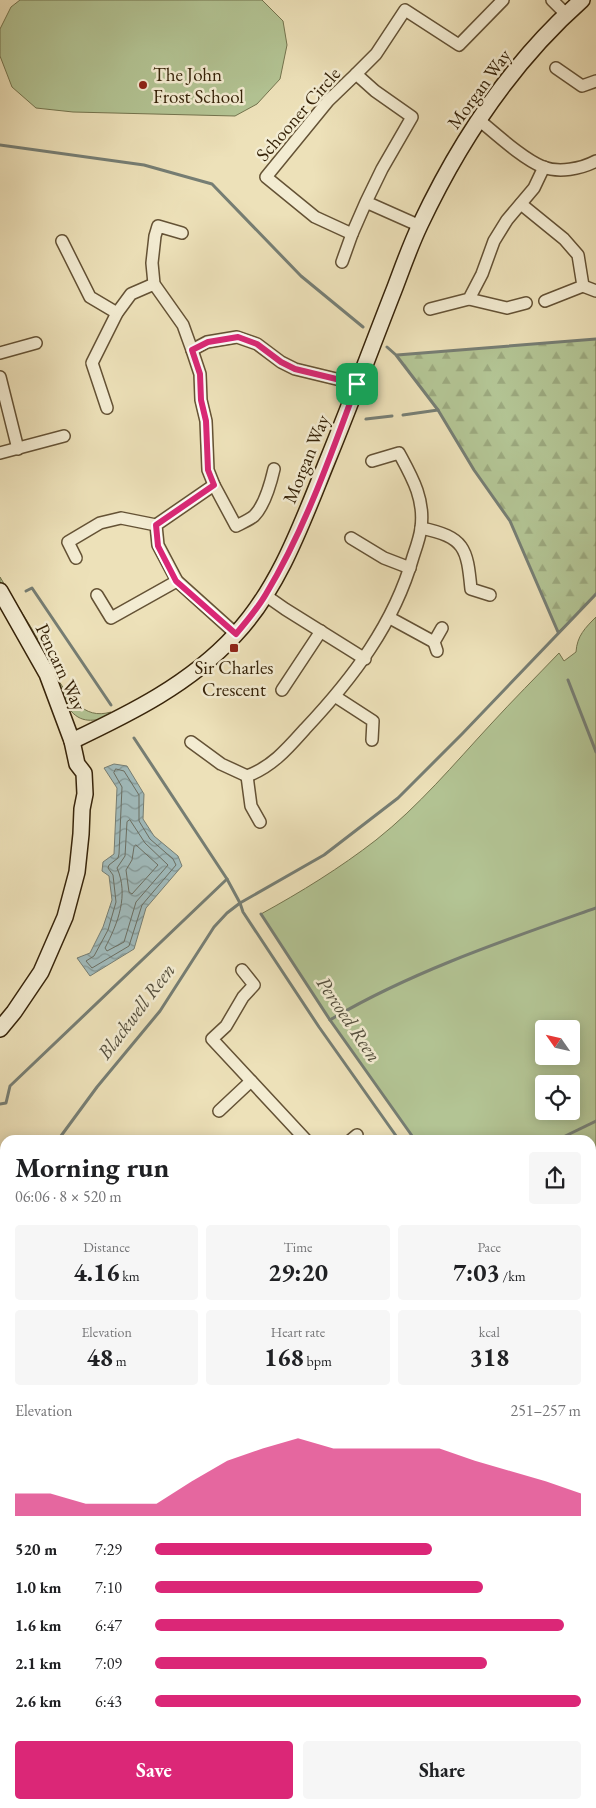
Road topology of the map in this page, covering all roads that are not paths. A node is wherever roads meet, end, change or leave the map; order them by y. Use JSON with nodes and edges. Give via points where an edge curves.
{"nodes":[{"id":1,"x":503,"y":0,"type":"edge"},
{"id":2,"x":552,"y":0,"type":"edge"},
{"id":3,"x":582,"y":0,"type":"edge"},
{"id":4,"x":566,"y":14,"type":"junction"},
{"id":5,"x":556,"y":68,"type":"dead end"},
{"id":6,"x":356,"y":74,"type":"junction"},
{"id":7,"x":596,"y":81,"type":"edge"},
{"id":8,"x":479,"y":120,"type":"junction"},
{"id":9,"x":596,"y":161,"type":"edge"},
{"id":10,"x":544,"y":167,"type":"junction"},
{"id":11,"x":366,"y":202,"type":"junction"},
{"id":12,"x":521,"y":204,"type":"junction"},
{"id":13,"x":420,"y":226,"type":"junction"},
{"id":14,"x":182,"y":233,"type":"dead end"},
{"id":15,"x":352,"y":234,"type":"junction"},
{"id":16,"x":62,"y":241,"type":"dead end"},
{"id":17,"x":342,"y":262,"type":"dead end"},
{"id":18,"x":154,"y":284,"type":"junction"},
{"id":19,"x":583,"y":286,"type":"junction"},
{"id":20,"x":596,"y":291,"type":"edge"},
{"id":21,"x":469,"y":299,"type":"junction"},
{"id":22,"x":545,"y":301,"type":"dead end"},
{"id":23,"x":526,"y":303,"type":"dead end"},
{"id":24,"x":430,"y":309,"type":"dead end"},
{"id":25,"x":118,"y":313,"type":"junction"},
{"id":26,"x":36,"y":343,"type":"dead end"},
{"id":27,"x":192,"y":350,"type":"junction"},
{"id":28,"x":0,"y":353,"type":"edge"},
{"id":29,"x":0,"y":378,"type":"edge"},
{"id":30,"x":357,"y":384,"type":"junction"},
{"id":31,"x":108,"y":408,"type":"dead end"},
{"id":32,"x":64,"y":436,"type":"dead end"},
{"id":33,"x":18,"y":449,"type":"junction"},
{"id":34,"x":0,"y":453,"type":"edge"},
{"id":35,"x":372,"y":461,"type":"dead end"},
{"id":36,"x":274,"y":469,"type":"dead end"},
{"id":37,"x":214,"y":485,"type":"junction"},
{"id":38,"x":156,"y":525,"type":"junction"},
{"id":39,"x":421,"y":528,"type":"junction"},
{"id":40,"x":351,"y":538,"type":"dead end"},
{"id":41,"x":76,"y":558,"type":"dead end"},
{"id":42,"x":410,"y":568,"type":"junction"},
{"id":43,"x":176,"y":581,"type":"junction"},
{"id":44,"x":0,"y":591,"type":"edge"},
{"id":45,"x":266,"y":595,"type":"junction"},
{"id":46,"x":490,"y":595,"type":"dead end"},
{"id":47,"x":97,"y":596,"type":"dead end"},
{"id":48,"x":390,"y":618,"type":"junction"},
{"id":49,"x":442,"y":628,"type":"dead end"},
{"id":50,"x":322,"y":631,"type":"junction"},
{"id":51,"x":236,"y":634,"type":"junction"},
{"id":52,"x":365,"y":659,"type":"junction"},
{"id":53,"x":282,"y":690,"type":"dead end"},
{"id":54,"x":336,"y":697,"type":"junction"},
{"id":55,"x":372,"y":740,"type":"dead end"},
{"id":56,"x":72,"y":741,"type":"junction"},
{"id":57,"x":191,"y":742,"type":"dead end"},
{"id":58,"x":247,"y":776,"type":"junction"},
{"id":59,"x":260,"y":822,"type":"dead end"},
{"id":60,"x":242,"y":970,"type":"dead end"},
{"id":61,"x":0,"y":1029,"type":"edge"},
{"id":62,"x":251,"y":1081,"type":"junction"},
{"id":63,"x":219,"y":1111,"type":"dead end"},
{"id":64,"x":301,"y":1135,"type":"edge"}],
"edges":[{"from":1,"to":6,"type":"street","via":[[459,45],[405,10],[376,54]]},
{"from":2,"to":4,"type":"street"},
{"from":3,"to":4,"type":"street","name":"Morgan Way"},
{"from":4,"to":8,"type":"street","name":"Morgan Way","via":[[535,47]]},
{"from":5,"to":7,"type":"street","via":[[582,86]]},
{"from":6,"to":11,"type":"street","name":"Schooner Circle","via":[[412,117]]},
{"from":6,"to":15,"type":"street","name":"Schooner Circle","via":[[328,101],[266,177],[315,217]]},
{"from":8,"to":10,"type":"street"},
{"from":8,"to":13,"type":"street","name":"Morgan Way"},
{"from":9,"to":10,"type":"street","via":[[569,170]]},
{"from":10,"to":12,"type":"street","via":[[534,188]]},
{"from":11,"to":13,"type":"street"},
{"from":11,"to":15,"type":"street","name":"Schooner Circle"},
{"from":12,"to":19,"type":"street","via":[[564,239],[578,255]]},
{"from":12,"to":21,"type":"street","via":[[494,241]]},
{"from":13,"to":30,"type":"street","name":"Morgan Way"},
{"from":14,"to":18,"type":"street","via":[[158,226],[152,264]]},
{"from":15,"to":17,"type":"street"},
{"from":16,"to":25,"type":"street","via":[[90,297]]},
{"from":18,"to":25,"type":"street","via":[[130,294]]},
{"from":18,"to":27,"type":"street","via":[[183,326]]},
{"from":19,"to":20,"type":"street"},
{"from":19,"to":22,"type":"street"},
{"from":21,"to":23,"type":"street","via":[[507,308]]},
{"from":21,"to":24,"type":"street"},
{"from":25,"to":31,"type":"street","via":[[92,363]]},
{"from":26,"to":28,"type":"street"},
{"from":27,"to":30,"type":"street","via":[[208,342],[238,337],[257,344],[295,369]]},
{"from":27,"to":37,"type":"street","via":[[200,374],[208,470]]},
{"from":29,"to":33,"type":"street"},
{"from":30,"to":45,"type":"street","name":"Morgan Way","via":[[300,526]]},
{"from":32,"to":33,"type":"street"},
{"from":33,"to":34,"type":"street"},
{"from":35,"to":39,"type":"street","via":[[400,453],[415,482],[422,505]]},
{"from":36,"to":37,"type":"street","via":[[267,492],[254,516],[237,532]]},
{"from":37,"to":38,"type":"street"},
{"from":38,"to":41,"type":"street","via":[[121,518],[100,523],[68,542]]},
{"from":38,"to":43,"type":"street","via":[[158,546]]},
{"from":39,"to":42,"type":"street"},
{"from":39,"to":46,"type":"street","via":[[457,540],[468,559],[471,589]]},
{"from":40,"to":42,"type":"street","via":[[384,558]]},
{"from":42,"to":48,"type":"street"},
{"from":43,"to":47,"type":"street","via":[[111,618]]},
{"from":43,"to":51,"type":"street"},
{"from":44,"to":56,"type":"street","name":"Pencarn Way","via":[[47,674]]},
{"from":45,"to":50,"type":"street"},
{"from":45,"to":51,"type":"street","name":"Morgan Way"},
{"from":48,"to":49,"type":"street","via":[[436,646]]},
{"from":48,"to":52,"type":"street"},
{"from":50,"to":52,"type":"street"},
{"from":50,"to":53,"type":"street"},
{"from":51,"to":56,"type":"street","name":"Morgan Way","via":[[206,663],[162,695],[121,719]]},
{"from":52,"to":54,"type":"street"},
{"from":54,"to":55,"type":"street","via":[[373,721]]},
{"from":54,"to":58,"type":"street","via":[[277,759]]},
{"from":56,"to":61,"type":"street","name":"Pencarn Way","via":[[77,764],[74,776],[82,809],[77,872],[62,926],[38,978]]},
{"from":57,"to":58,"type":"street","via":[[221,764]]},
{"from":58,"to":59,"type":"street","via":[[251,806]]},
{"from":60,"to":62,"type":"street","via":[[254,985],[226,1026],[212,1039]]},
{"from":62,"to":63,"type":"street"},
{"from":62,"to":64,"type":"street"}]}
